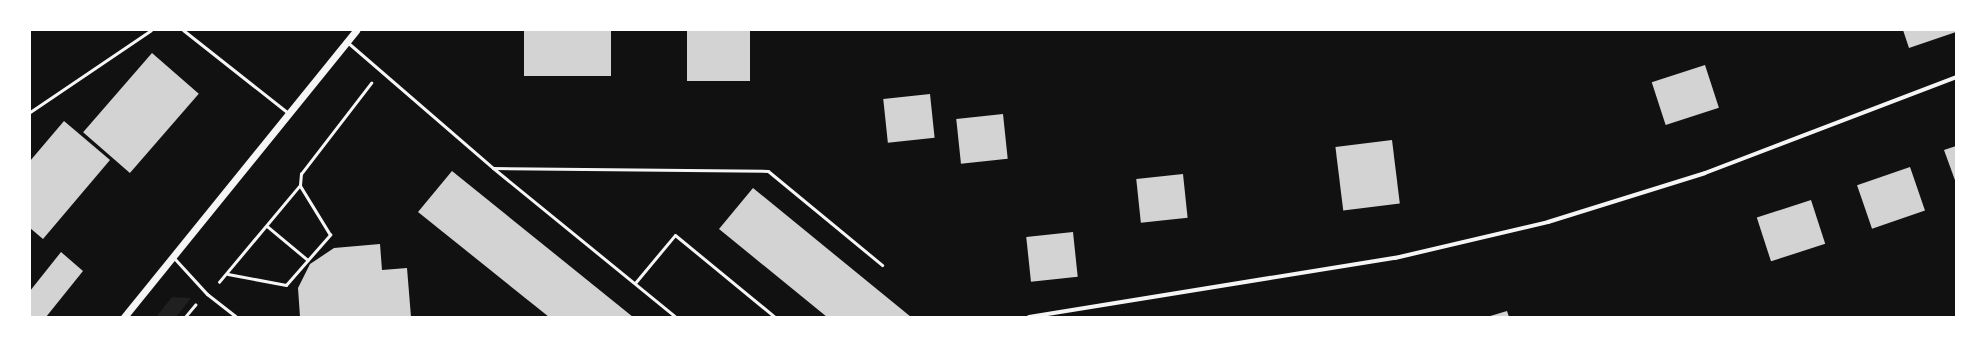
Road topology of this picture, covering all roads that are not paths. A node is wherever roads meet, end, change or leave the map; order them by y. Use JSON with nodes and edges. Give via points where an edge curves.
{"nodes":[{"id":1,"x":151,"y":30,"type":"edge"},
{"id":2,"x":183,"y":30,"type":"edge"},
{"id":3,"x":356,"y":30,"type":"edge"},
{"id":4,"x":346,"y":41,"type":"junction"},
{"id":5,"x":1956,"y":77,"type":"edge"},
{"id":6,"x":30,"y":112,"type":"edge"},
{"id":7,"x":288,"y":113,"type":"junction"},
{"id":8,"x":493,"y":168,"type":"junction"},
{"id":9,"x":172,"y":256,"type":"junction"},
{"id":10,"x":882,"y":265,"type":"dead end"},
{"id":11,"x":635,"y":283,"type":"junction"},
{"id":12,"x":124,"y":317,"type":"edge"},
{"id":13,"x":236,"y":317,"type":"edge"},
{"id":14,"x":676,"y":317,"type":"edge"},
{"id":15,"x":775,"y":317,"type":"edge"},
{"id":16,"x":1029,"y":317,"type":"edge"}],
"edges":[{"from":1,"to":6,"type":"lane"},
{"from":2,"to":7,"type":"lane"},
{"from":3,"to":4,"type":"street"},
{"from":4,"to":7,"type":"street"},
{"from":4,"to":8,"type":"lane"},
{"from":5,"to":16,"type":"street","via":[[1705,173],[1548,222],[1395,258]]},
{"from":7,"to":9,"type":"street"},
{"from":8,"to":10,"type":"lane","via":[[768,171]]},
{"from":8,"to":11,"type":"lane"},
{"from":9,"to":12,"type":"street"},
{"from":9,"to":13,"type":"lane","via":[[207,294]]},
{"from":11,"to":14,"type":"lane"},
{"from":11,"to":15,"type":"lane","via":[[675,235]]}]}
